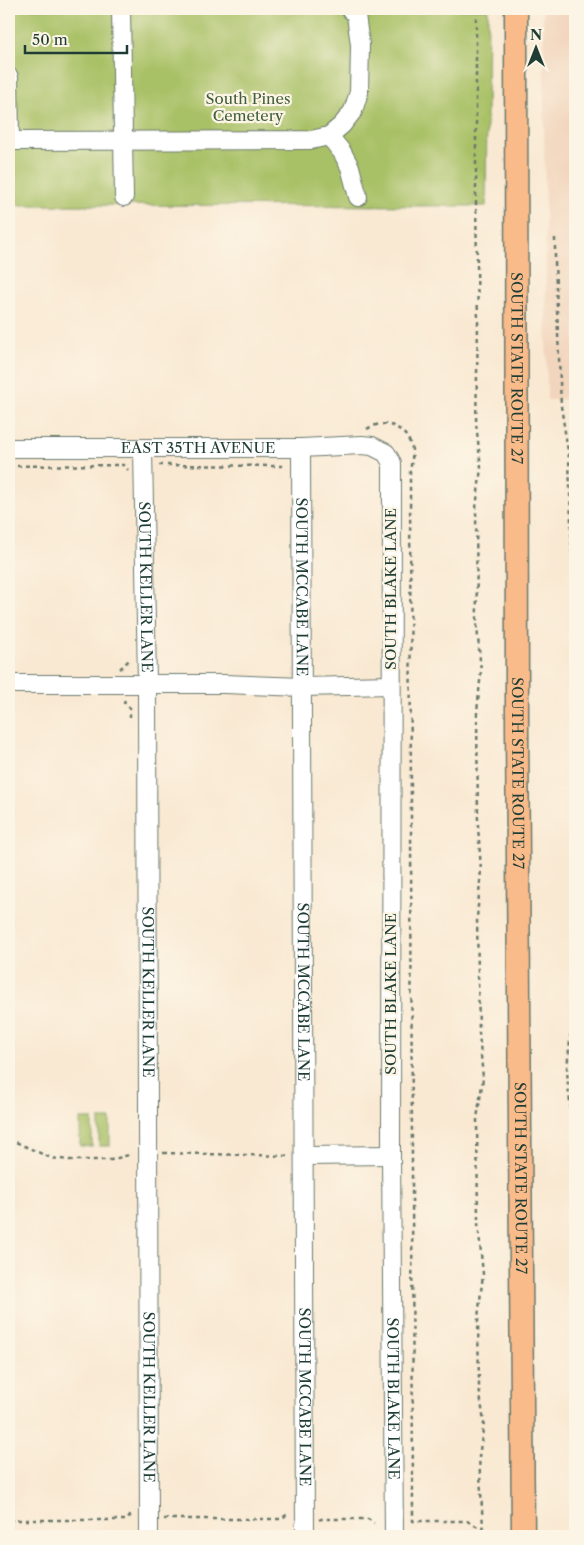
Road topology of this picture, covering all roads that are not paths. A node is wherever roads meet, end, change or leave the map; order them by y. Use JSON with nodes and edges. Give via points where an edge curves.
{"nodes":[{"id":1,"x":122,"y":9,"type":"edge"},
{"id":2,"x":350,"y":9,"type":"edge"},
{"id":3,"x":516,"y":9,"type":"edge"},
{"id":4,"x":9,"y":77,"type":"edge"},
{"id":5,"x":329,"y":136,"type":"junction"},
{"id":6,"x":123,"y":142,"type":"junction"},
{"id":7,"x":124,"y":197,"type":"dead end"},
{"id":8,"x":358,"y":197,"type":"dead end"},
{"id":9,"x":9,"y":448,"type":"edge"},
{"id":10,"x":143,"y":448,"type":"junction"},
{"id":11,"x":301,"y":448,"type":"junction"},
{"id":12,"x":386,"y":453,"type":"joint"},
{"id":13,"x":9,"y":684,"type":"edge"},
{"id":14,"x":147,"y":684,"type":"junction"},
{"id":15,"x":391,"y":686,"type":"junction"},
{"id":16,"x":303,"y":687,"type":"junction"},
{"id":17,"x":392,"y":1155,"type":"junction"},
{"id":18,"x":305,"y":1156,"type":"junction"},
{"id":19,"x":154,"y":1530,"type":"edge"},
{"id":20,"x":310,"y":1531,"type":"edge"},
{"id":21,"x":394,"y":1536,"type":"edge"},
{"id":22,"x":523,"y":1536,"type":"edge"}],
"edges":[{"from":1,"to":6,"type":"street"},
{"from":2,"to":5,"type":"street","via":[[356,15],[360,45],[359,92],[353,111]]},
{"from":3,"to":22,"type":"main road","name":"SOUTH STATE ROUTE 27"},
{"from":4,"to":6,"type":"street","via":[[10,141]]},
{"from":5,"to":6,"type":"street","via":[[311,140]]},
{"from":5,"to":8,"type":"street","via":[[350,167]]},
{"from":6,"to":7,"type":"street"},
{"from":9,"to":10,"type":"street","name":"EAST 35TH AVENUE"},
{"from":10,"to":11,"type":"street","name":"EAST 35TH AVENUE"},
{"from":10,"to":14,"type":"street","name":"SOUTH KELLER LANE"},
{"from":11,"to":12,"type":"street","name":"EAST 35TH AVENUE","via":[[362,445]]},
{"from":11,"to":16,"type":"street","name":"SOUTH MCCABE LANE"},
{"from":12,"to":15,"type":"street","name":"SOUTH BLAKE LANE","via":[[392,463]]},
{"from":13,"to":14,"type":"street"},
{"from":14,"to":16,"type":"street"},
{"from":14,"to":19,"type":"street","name":"SOUTH KELLER LANE","via":[[148,1153]]},
{"from":15,"to":16,"type":"street"},
{"from":15,"to":17,"type":"street","name":"SOUTH BLAKE LANE"},
{"from":16,"to":18,"type":"street","name":"SOUTH MCCABE LANE"},
{"from":17,"to":18,"type":"street"},
{"from":17,"to":21,"type":"street","name":"SOUTH BLAKE LANE"},
{"from":18,"to":20,"type":"street","name":"SOUTH MCCABE LANE"}]}
